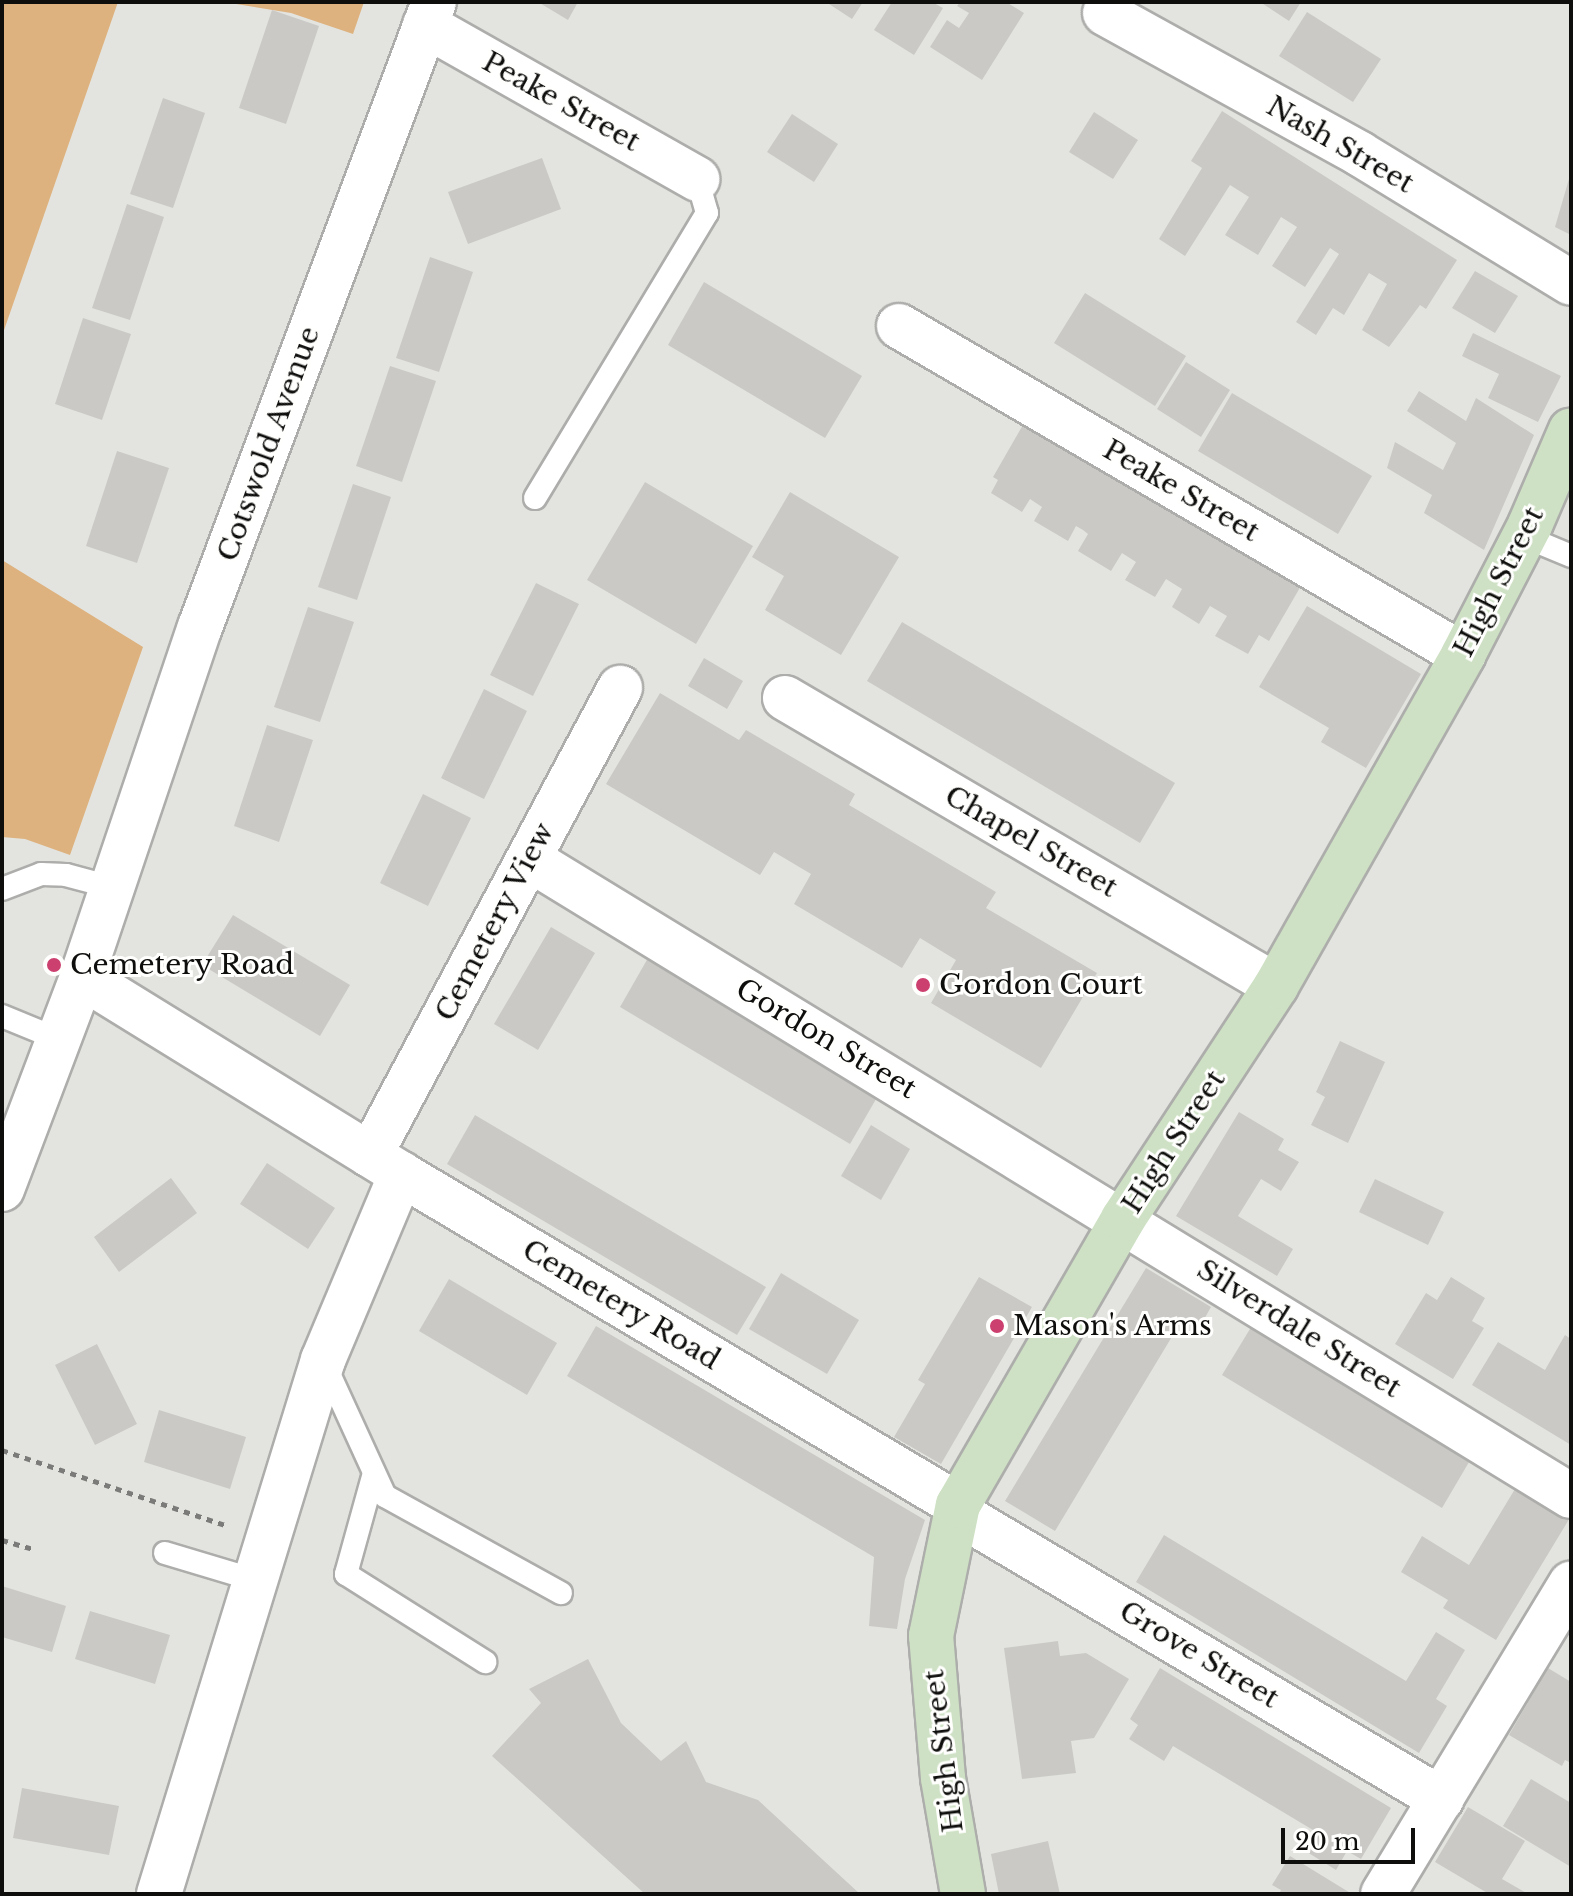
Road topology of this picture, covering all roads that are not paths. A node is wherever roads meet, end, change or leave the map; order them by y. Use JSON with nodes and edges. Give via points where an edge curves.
{"nodes":[{"id":1,"x":1105,"y":13,"type":"dead end"},
{"id":2,"x":430,"y":14,"type":"edge"},
{"id":3,"x":697,"y":179,"type":"joint"},
{"id":4,"x":1571,"y":283,"type":"edge"},
{"id":5,"x":899,"y":326,"type":"dead end"},
{"id":6,"x":1571,"y":430,"type":"edge"},
{"id":7,"x":535,"y":498,"type":"dead end"},
{"id":8,"x":1523,"y":536,"type":"junction"},
{"id":9,"x":1571,"y":556,"type":"edge"},
{"id":10,"x":1463,"y":655,"type":"junction"},
{"id":11,"x":620,"y":688,"type":"dead end"},
{"id":12,"x":785,"y":698,"type":"dead end"},
{"id":13,"x":529,"y":859,"type":"junction"},
{"id":14,"x":111,"y":887,"type":"junction"},
{"id":15,"x":2,"y":889,"type":"edge"},
{"id":16,"x":82,"y":977,"type":"junction"},
{"id":17,"x":1276,"y":986,"type":"junction"},
{"id":18,"x":2,"y":1016,"type":"edge"},
{"id":19,"x":58,"y":1039,"type":"junction"},
{"id":20,"x":385,"y":1164,"type":"junction"},
{"id":21,"x":2,"y":1189,"type":"edge"},
{"id":22,"x":1123,"y":1219,"type":"junction"},
{"id":23,"x":323,"y":1360,"type":"junction"},
{"id":24,"x":374,"y":1473,"type":"junction"},
{"id":25,"x":1571,"y":1496,"type":"edge"},
{"id":26,"x":957,"y":1508,"type":"junction"},
{"id":27,"x":165,"y":1553,"type":"dead end"},
{"id":28,"x":255,"y":1580,"type":"junction"},
{"id":29,"x":1571,"y":1583,"type":"edge"},
{"id":30,"x":561,"y":1593,"type":"dead end"},
{"id":31,"x":485,"y":1662,"type":"dead end"},
{"id":32,"x":1441,"y":1799,"type":"junction"},
{"id":33,"x":159,"y":1894,"type":"edge"},
{"id":34,"x":963,"y":1894,"type":"edge"},
{"id":35,"x":1383,"y":1894,"type":"edge"}],
"edges":[{"from":1,"to":4,"type":"street","name":"Nash Street","via":[[1360,154]]},
{"from":2,"to":3,"type":"street","name":"Peake Street"},
{"from":2,"to":14,"type":"street","name":"Cotswold Avenue","via":[[200,627]]},
{"from":3,"to":7,"type":"lane","via":[[707,213]]},
{"from":5,"to":10,"type":"street","name":"Peake Street"},
{"from":6,"to":8,"type":"main road","name":"High Street"},
{"from":8,"to":9,"type":"lane"},
{"from":8,"to":10,"type":"main road","name":"High Street"},
{"from":10,"to":17,"type":"main road","name":"High Street"},
{"from":11,"to":13,"type":"street","name":"Cemetery View"},
{"from":12,"to":17,"type":"street","name":"Chapel Street"},
{"from":13,"to":20,"type":"street","name":"Cemetery View"},
{"from":13,"to":22,"type":"street","name":"Gordon Street"},
{"from":14,"to":15,"type":"lane","via":[[41,874]]},
{"from":14,"to":16,"type":"street","name":"Cotswold Avenue"},
{"from":16,"to":19,"type":"street","name":"Cotswold Avenue"},
{"from":16,"to":20,"type":"street","name":"Cemetery Road"},
{"from":17,"to":22,"type":"main road","name":"High Street"},
{"from":18,"to":19,"type":"lane"},
{"from":19,"to":21,"type":"street","name":"Cotswold Avenue"},
{"from":20,"to":23,"type":"street","name":"Cemetery View"},
{"from":20,"to":26,"type":"street","name":"Cemetery Road"},
{"from":22,"to":25,"type":"street","name":"Silverdale Street"},
{"from":22,"to":26,"type":"main road","name":"High Street"},
{"from":23,"to":24,"type":"lane"},
{"from":23,"to":28,"type":"street","name":"Cemetery View"},
{"from":24,"to":30,"type":"lane","via":[[385,1496]]},
{"from":24,"to":31,"type":"lane","via":[[346,1574]]},
{"from":26,"to":32,"type":"street","name":"Grove Street"},
{"from":26,"to":34,"type":"main road","name":"High Street","via":[[931,1636],[943,1778]]},
{"from":27,"to":28,"type":"lane"},
{"from":28,"to":33,"type":"street","name":"Cemetery View"},
{"from":29,"to":32,"type":"street"},
{"from":32,"to":35,"type":"street"}]}
